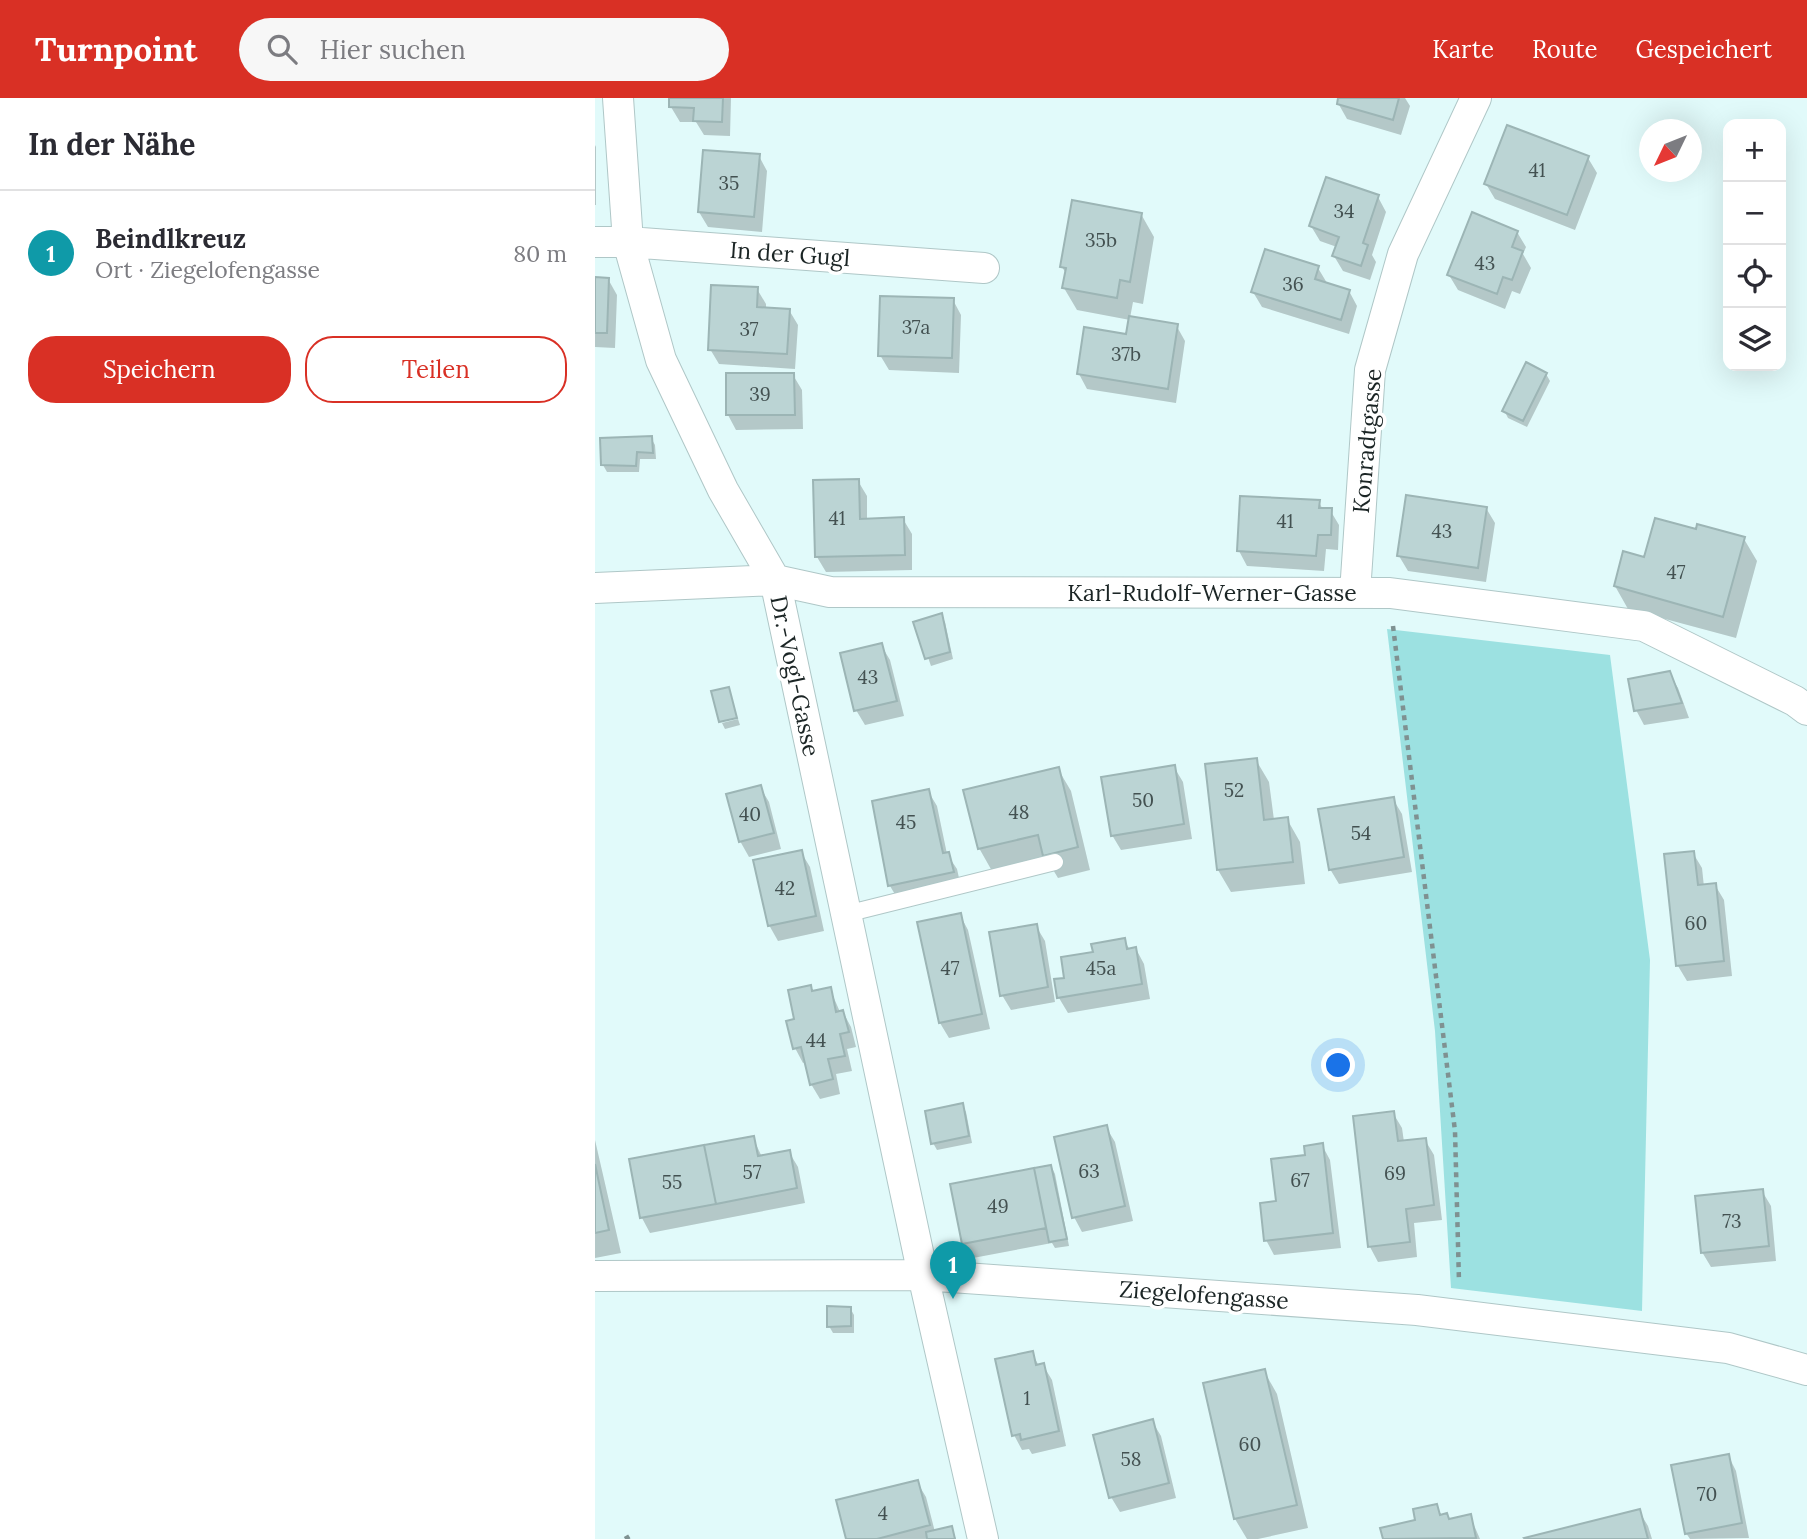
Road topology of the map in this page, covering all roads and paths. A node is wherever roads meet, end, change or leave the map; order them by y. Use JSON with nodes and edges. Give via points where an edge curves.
{"nodes":[{"id":1,"x":618,"y":98,"type":"edge"},
{"id":2,"x":1476,"y":98,"type":"edge"},
{"id":3,"x":595,"y":242,"type":"edge"},
{"id":4,"x":628,"y":242,"type":"junction"},
{"id":5,"x":984,"y":268,"type":"dead end"},
{"id":6,"x":775,"y":580,"type":"junction"},
{"id":7,"x":595,"y":588,"type":"edge"},
{"id":8,"x":1355,"y":593,"type":"junction"},
{"id":9,"x":1390,"y":593,"type":"junction"},
{"id":10,"x":1807,"y":710,"type":"edge"},
{"id":11,"x":1055,"y":862,"type":"dead end"},
{"id":12,"x":846,"y":914,"type":"junction"},
{"id":13,"x":923,"y":1275,"type":"junction"},
{"id":14,"x":595,"y":1276,"type":"edge"},
{"id":15,"x":1461,"y":1314,"type":"junction"},
{"id":16,"x":1807,"y":1370,"type":"edge"},
{"id":17,"x":983,"y":1539,"type":"edge"}],
"edges":[{"from":1,"to":4,"type":"street","name":"Dr.-Vogl-Gasse"},
{"from":2,"to":8,"type":"street","name":"Konradtgasse","via":[[1403,254],[1370,370]]},
{"from":3,"to":4,"type":"street","name":"In der Gugl"},
{"from":4,"to":5,"type":"street","name":"In der Gugl"},
{"from":4,"to":6,"type":"street","name":"Dr.-Vogl-Gasse","via":[[661,360],[723,490]]},
{"from":6,"to":7,"type":"street","name":"Karl-Rudolf-Werner-Gasse"},
{"from":6,"to":8,"type":"street","name":"Karl-Rudolf-Werner-Gasse","via":[[830,592]]},
{"from":6,"to":12,"type":"street","name":"Dr.-Vogl-Gasse"},
{"from":8,"to":9,"type":"street","name":"Karl-Rudolf-Werner-Gasse"},
{"from":9,"to":10,"type":"street","name":"Karl-Rudolf-Werner-Gasse","via":[[1644,626]]},
{"from":9,"to":15,"type":"path","via":[[1455,1131]]},
{"from":11,"to":12,"type":"lane"},
{"from":12,"to":13,"type":"street","name":"Dr.-Vogl-Gasse"},
{"from":13,"to":14,"type":"street","name":"Ziegelofengasse"},
{"from":13,"to":15,"type":"street","name":"Ziegelofengasse"},
{"from":13,"to":17,"type":"street","name":"Dr.-Vogl-Gasse"},
{"from":15,"to":16,"type":"street","name":"Ziegelofengasse","via":[[1728,1349]]}]}
